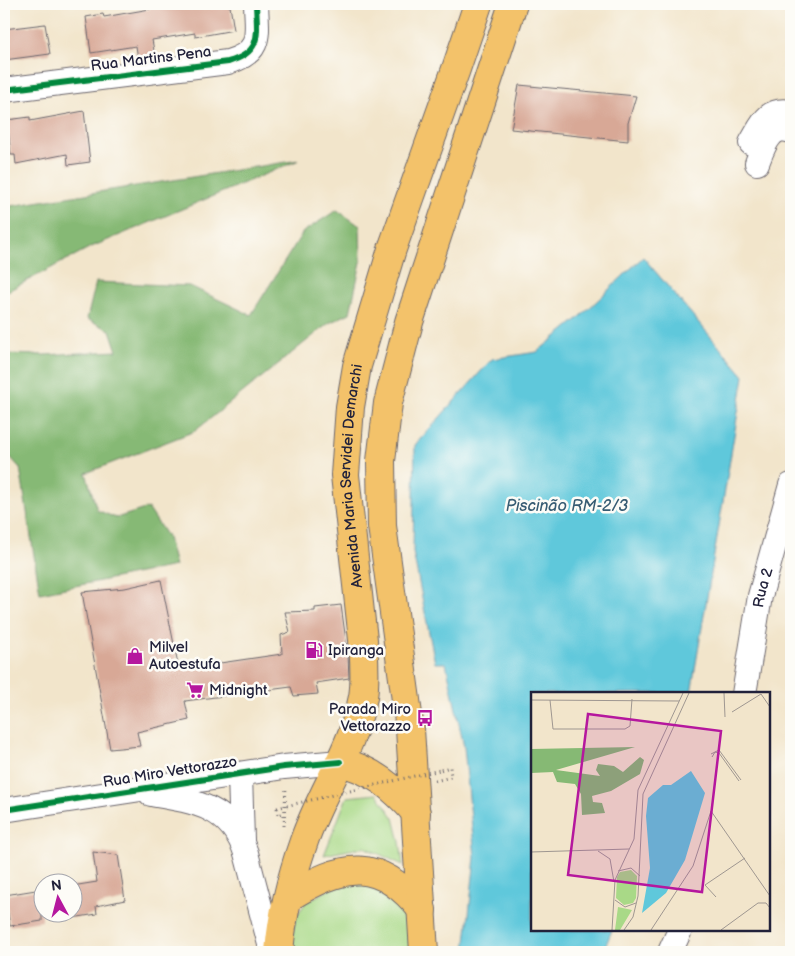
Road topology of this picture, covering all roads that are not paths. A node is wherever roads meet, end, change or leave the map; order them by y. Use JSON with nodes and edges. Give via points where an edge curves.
{"nodes":[{"id":1,"x":256,"y":4,"type":"edge"},
{"id":2,"x":478,"y":4,"type":"edge"},
{"id":3,"x":513,"y":4,"type":"edge"},
{"id":4,"x":4,"y":90,"type":"edge"},
{"id":5,"x":791,"y":112,"type":"edge"},
{"id":6,"x":791,"y":131,"type":"edge"},
{"id":7,"x":791,"y":485,"type":"edge"},
{"id":8,"x":744,"y":692,"type":"edge"},
{"id":9,"x":340,"y":762,"type":"junction"},
{"id":10,"x":240,"y":774,"type":"junction"},
{"id":11,"x":132,"y":791,"type":"junction"},
{"id":12,"x":4,"y":810,"type":"edge"},
{"id":13,"x":416,"y":813,"type":"junction"},
{"id":14,"x":242,"y":840,"type":"junction"},
{"id":15,"x":289,"y":897,"type":"junction"},
{"id":16,"x":422,"y":910,"type":"junction"},
{"id":17,"x":680,"y":931,"type":"edge"},
{"id":18,"x":272,"y":952,"type":"edge"},
{"id":19,"x":279,"y":952,"type":"edge"},
{"id":20,"x":424,"y":952,"type":"edge"},
{"id":21,"x":670,"y":952,"type":"edge"}],
"edges":[{"from":1,"to":4,"type":"street","name":"Rua Martins Pena","via":[[257,40],[253,48],[237,60]]},
{"from":2,"to":9,"type":"main road","name":"Avenida Maria Servidei Demarchi","via":[[392,249],[357,366],[345,475],[363,640],[364,682],[360,707]]},
{"from":3,"to":13,"type":"main road","name":"Avenida Maria Servidei Demarchi","via":[[398,357],[384,427],[382,526],[410,729]]},
{"from":5,"to":6,"type":"street","via":[[781,110],[769,116],[754,153],[776,131]]},
{"from":7,"to":8,"type":"street","name":"Rua 2","via":[[760,596]]},
{"from":9,"to":10,"type":"street","name":"Rua Miro Vettorazzo"},
{"from":9,"to":13,"type":"main road","via":[[383,780]]},
{"from":9,"to":15,"type":"main road","name":"Avenida Maria Servidei Demarchi","via":[[304,841]]},
{"from":10,"to":11,"type":"street","name":"Rua Miro Vettorazzo"},
{"from":10,"to":14,"type":"street"},
{"from":11,"to":12,"type":"street","name":"Rua Miro Vettorazzo"},
{"from":11,"to":14,"type":"street","name":"Rua Miro Vettorazzo","via":[[207,807],[227,820]]},
{"from":13,"to":16,"type":"main road","name":"Avenida Maria Servidei Demarchi"},
{"from":14,"to":18,"type":"street","name":"Rua Miro Vettorazzo"},
{"from":15,"to":16,"type":"main road","via":[[332,874],[363,870],[382,875],[404,888]]},
{"from":15,"to":19,"type":"main road","name":"Avenida Maria Servidei Demarchi"},
{"from":16,"to":20,"type":"main road","name":"Avenida Maria Servidei Demarchi"},
{"from":17,"to":21,"type":"street"}]}
